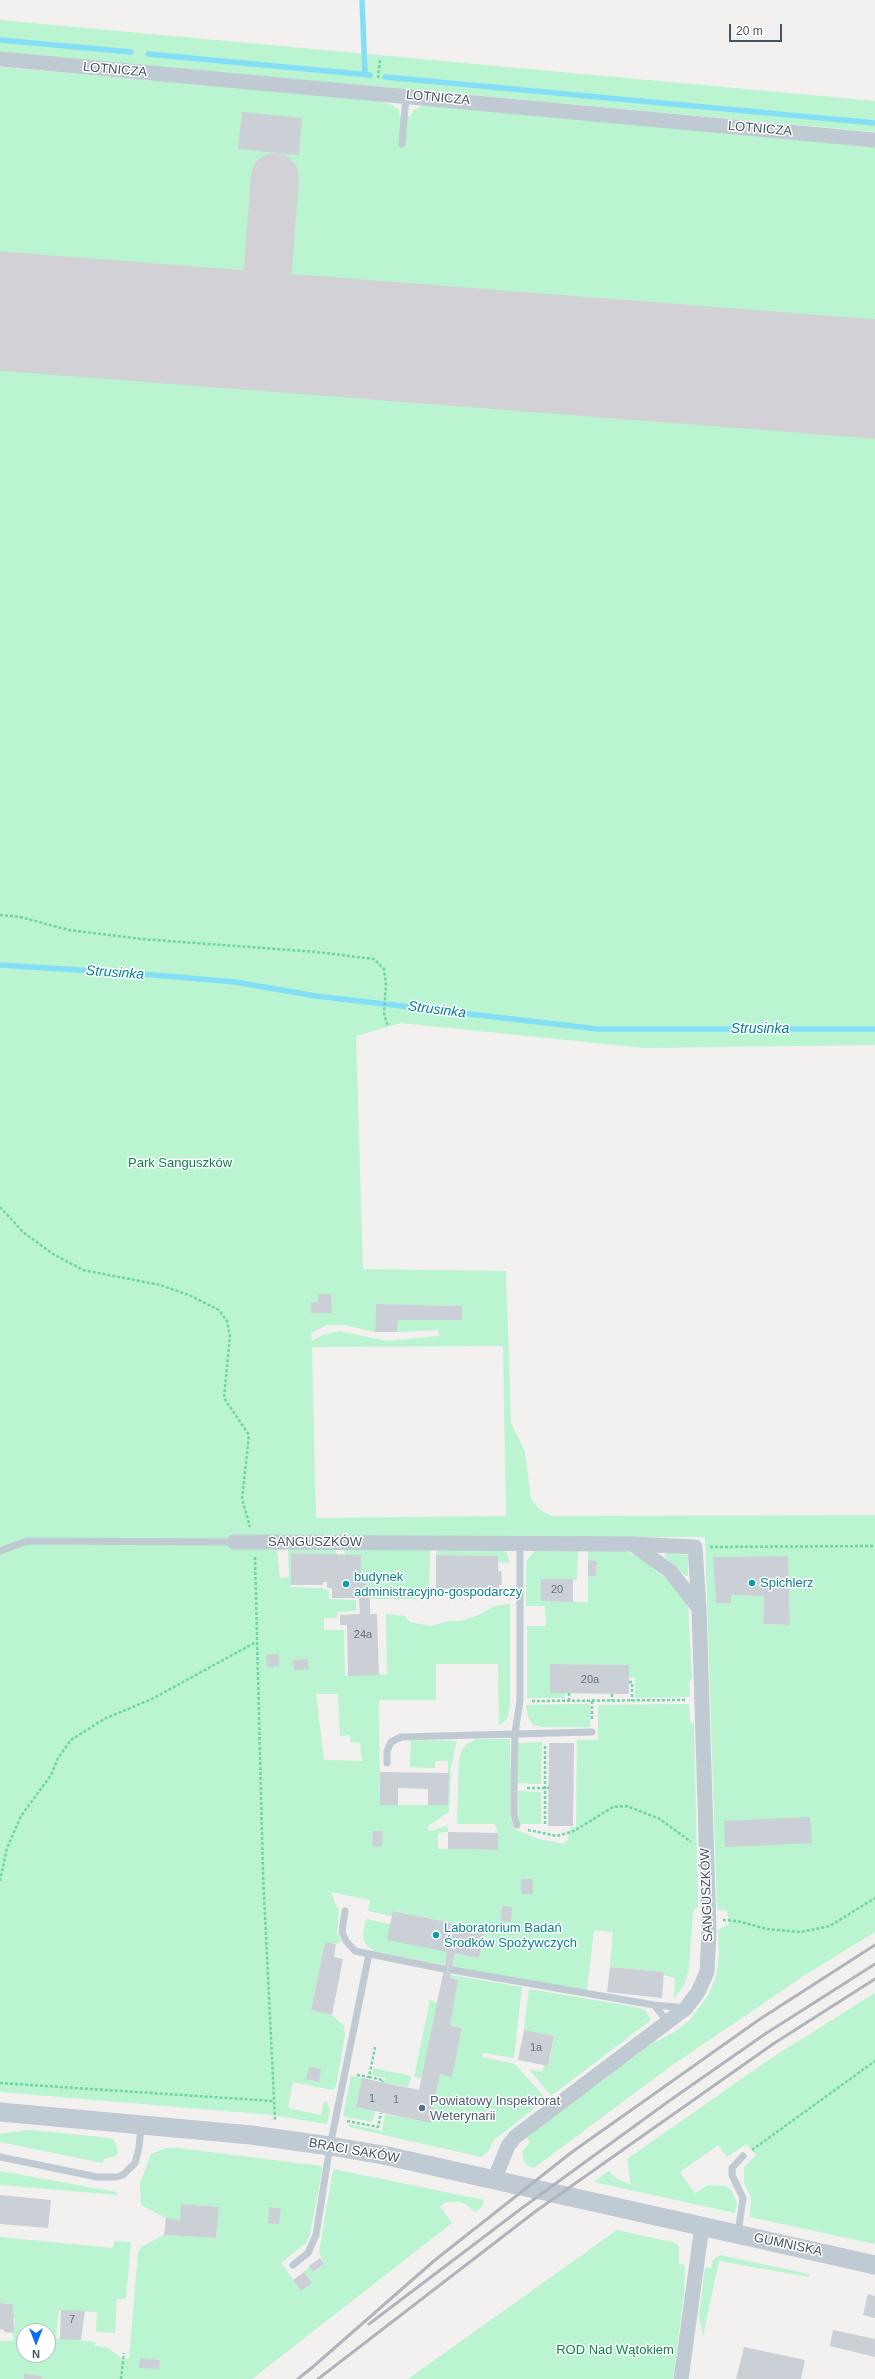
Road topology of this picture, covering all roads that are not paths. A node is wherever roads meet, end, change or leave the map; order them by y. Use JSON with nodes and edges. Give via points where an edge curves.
{"nodes":[{"id":1,"x":0,"y":59,"type":"edge"},
{"id":2,"x":406,"y":95,"type":"junction"},
{"id":3,"x":875,"y":140,"type":"edge"},
{"id":4,"x":402,"y":144,"type":"dead end"},
{"id":5,"x":234,"y":1542,"type":"joint"},
{"id":6,"x":520,"y":1544,"type":"junction"},
{"id":7,"x":632,"y":1544,"type":"junction"},
{"id":8,"x":0,"y":1551,"type":"edge"},
{"id":9,"x":699,"y":1608,"type":"junction"},
{"id":10,"x":592,"y":1732,"type":"road end"},
{"id":11,"x":515,"y":1733,"type":"junction"},
{"id":12,"x":387,"y":1763,"type":"dead end"},
{"id":13,"x":517,"y":1825,"type":"road end"},
{"id":14,"x":345,"y":1911,"type":"dead end"},
{"id":15,"x":369,"y":1954,"type":"junction"},
{"id":16,"x":444,"y":1969,"type":"dead end"},
{"id":17,"x":452,"y":1970,"type":"dead end"},
{"id":18,"x":654,"y":2005,"type":"junction"},
{"id":19,"x":686,"y":2008,"type":"junction"},
{"id":20,"x":668,"y":2022,"type":"junction"},
{"id":21,"x":0,"y":2112,"type":"edge"},
{"id":22,"x":141,"y":2124,"type":"junction"},
{"id":23,"x":330,"y":2146,"type":"junction"},
{"id":24,"x":743,"y":2156,"type":"road end"},
{"id":25,"x":0,"y":2157,"type":"edge"},
{"id":26,"x":494,"y":2180,"type":"junction"},
{"id":27,"x":702,"y":2226,"type":"junction"},
{"id":28,"x":738,"y":2234,"type":"junction"},
{"id":29,"x":875,"y":2264,"type":"edge"},
{"id":30,"x":293,"y":2265,"type":"dead end"},
{"id":31,"x":681,"y":2379,"type":"edge"}],
"edges":[{"from":1,"to":2,"type":"street","name":"LOTNICZA"},
{"from":2,"to":3,"type":"street","name":"LOTNICZA"},
{"from":2,"to":4,"type":"lane"},
{"from":5,"to":6,"type":"street","name":"SANGUSZKÓW"},
{"from":5,"to":8,"type":"lane","name":"SANGUSZKÓW","via":[[27,1541]]},
{"from":6,"to":7,"type":"street","name":"SANGUSZKÓW"},
{"from":6,"to":11,"type":"lane","via":[[520,1701]]},
{"from":7,"to":9,"type":"street","via":[[670,1571]]},
{"from":7,"to":9,"type":"street","name":"SANGUSZKÓW","via":[[695,1547]]},
{"from":9,"to":19,"type":"street","name":"SANGUSZKÓW","via":[[708,1918],[707,1972],[698,1992]]},
{"from":10,"to":11,"type":"lane"},
{"from":11,"to":12,"type":"lane","via":[[401,1737],[391,1742],[387,1751]]},
{"from":11,"to":13,"type":"lane","via":[[514,1815]]},
{"from":14,"to":15,"type":"lane","via":[[342,1932],[346,1942],[355,1951]]},
{"from":15,"to":16,"type":"lane"},
{"from":15,"to":23,"type":"lane"},
{"from":17,"to":18,"type":"lane"},
{"from":18,"to":19,"type":"lane"},
{"from":18,"to":20,"type":"lane"},
{"from":19,"to":20,"type":"street","name":"SANGUSZKÓW"},
{"from":20,"to":26,"type":"street","name":"SANGUSZKÓW","via":[[515,2137],[508,2146]]},
{"from":21,"to":22,"type":"street","name":"BRACI SAKÓW"},
{"from":22,"to":23,"type":"street","name":"BRACI SAKÓW"},
{"from":22,"to":25,"type":"lane","via":[[139,2148],[134,2163],[123,2175],[116,2177],[98,2176]]},
{"from":23,"to":26,"type":"street","name":"BRACI SAKÓW"},
{"from":23,"to":30,"type":"lane","via":[[314,2244],[308,2254]]},
{"from":24,"to":28,"type":"lane","via":[[732,2168],[732,2175],[743,2198]]},
{"from":26,"to":27,"type":"street","name":"BRACI SAKÓW"},
{"from":27,"to":28,"type":"street","name":"GUMNISKA"},
{"from":27,"to":31,"type":"street"},
{"from":28,"to":29,"type":"street","name":"GUMNISKA"}]}
